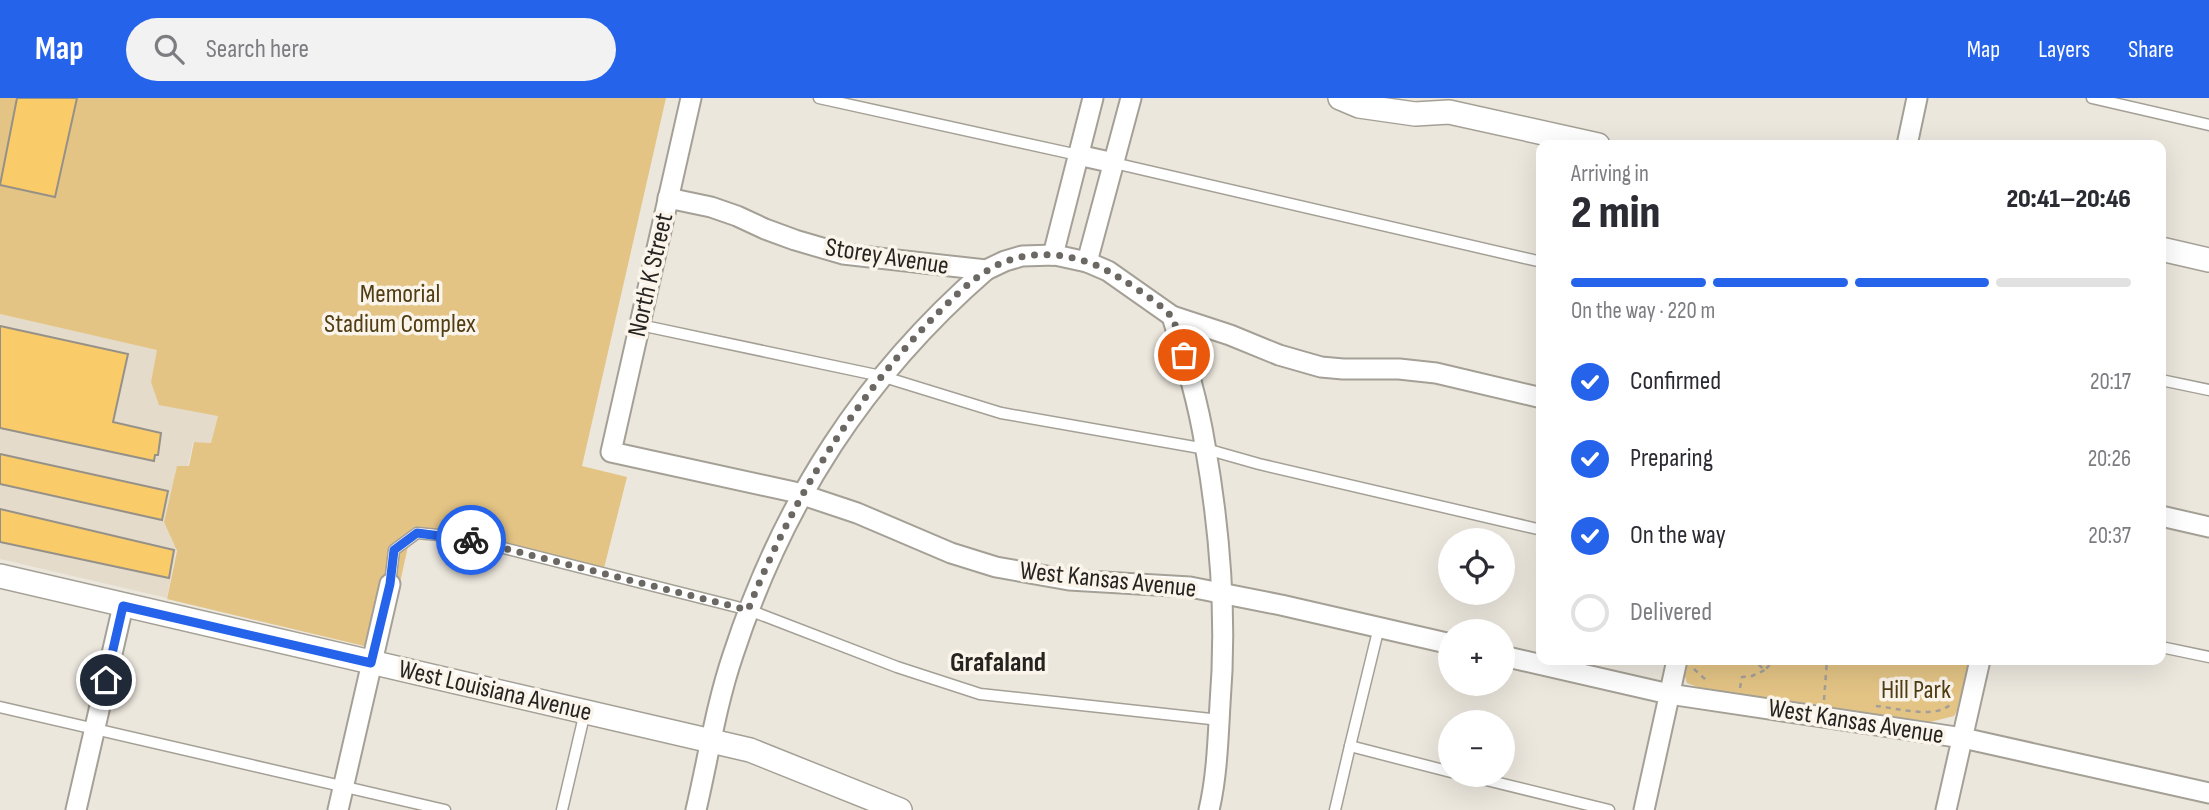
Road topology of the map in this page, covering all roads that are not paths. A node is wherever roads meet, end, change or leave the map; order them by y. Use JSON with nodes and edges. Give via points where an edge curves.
{"nodes":[{"id":1,"x":691,"y":98,"type":"edge"},
{"id":2,"x":819,"y":98,"type":"edge"},
{"id":3,"x":1093,"y":98,"type":"edge"},
{"id":4,"x":1131,"y":98,"type":"edge"},
{"id":5,"x":1340,"y":98,"type":"edge"},
{"id":6,"x":1917,"y":98,"type":"edge"},
{"id":7,"x":2092,"y":98,"type":"edge"},
{"id":8,"x":2209,"y":125,"type":"edge"},
{"id":9,"x":1575,"y":140,"type":"edge"},
{"id":10,"x":1908,"y":140,"type":"edge"},
{"id":11,"x":1079,"y":155,"type":"junction"},
{"id":12,"x":1114,"y":163,"type":"junction"},
{"id":13,"x":668,"y":198,"type":"junction"},
{"id":14,"x":2166,"y":250,"type":"edge"},
{"id":15,"x":1053,"y":255,"type":"junction"},
{"id":16,"x":2209,"y":260,"type":"edge"},
{"id":17,"x":1536,"y":261,"type":"edge"},
{"id":18,"x":1087,"y":262,"type":"junction"},
{"id":19,"x":986,"y":270,"type":"junction"},
{"id":20,"x":1172,"y":316,"type":"junction"},
{"id":21,"x":640,"y":325,"type":"junction"},
{"id":22,"x":881,"y":376,"type":"junction"},
{"id":23,"x":2166,"y":381,"type":"edge"},
{"id":24,"x":2209,"y":390,"type":"edge"},
{"id":25,"x":1536,"y":397,"type":"edge"},
{"id":26,"x":1206,"y":449,"type":"junction"},
{"id":27,"x":611,"y":452,"type":"joint"},
{"id":28,"x":802,"y":495,"type":"junction"},
{"id":29,"x":2166,"y":517,"type":"edge"},
{"id":30,"x":2209,"y":527,"type":"edge"},
{"id":31,"x":1536,"y":529,"type":"edge"},
{"id":32,"x":0,"y":576,"type":"edge"},
{"id":33,"x":390,"y":584,"type":"joint"},
{"id":34,"x":1222,"y":594,"type":"junction"},
{"id":35,"x":123,"y":606,"type":"junction"},
{"id":36,"x":748,"y":610,"type":"junction"},
{"id":37,"x":1379,"y":627,"type":"junction"},
{"id":38,"x":1438,"y":641,"type":"edge"},
{"id":39,"x":2166,"y":647,"type":"edge"},
{"id":40,"x":2209,"y":657,"type":"edge"},
{"id":41,"x":1515,"y":659,"type":"edge"},
{"id":42,"x":371,"y":663,"type":"junction"},
{"id":43,"x":1536,"y":664,"type":"edge"},
{"id":44,"x":1542,"y":665,"type":"edge"},
{"id":45,"x":1683,"y":665,"type":"edge"},
{"id":46,"x":1979,"y":665,"type":"edge"},
{"id":47,"x":1669,"y":694,"type":"junction"},
{"id":48,"x":0,"y":708,"type":"edge"},
{"id":49,"x":585,"y":711,"type":"junction"},
{"id":50,"x":1220,"y":720,"type":"junction"},
{"id":51,"x":95,"y":729,"type":"junction"},
{"id":52,"x":1963,"y":738,"type":"junction"},
{"id":53,"x":712,"y":741,"type":"junction"},
{"id":54,"x":1350,"y":746,"type":"junction"},
{"id":55,"x":1438,"y":769,"type":"edge"},
{"id":56,"x":343,"y":785,"type":"junction"},
{"id":57,"x":1515,"y":787,"type":"edge"},
{"id":58,"x":2209,"y":793,"type":"edge"},
{"id":59,"x":76,"y":810,"type":"edge"},
{"id":60,"x":338,"y":810,"type":"edge"},
{"id":61,"x":445,"y":810,"type":"edge"},
{"id":62,"x":562,"y":810,"type":"edge"},
{"id":63,"x":696,"y":810,"type":"edge"},
{"id":64,"x":900,"y":810,"type":"edge"},
{"id":65,"x":1209,"y":810,"type":"edge"},
{"id":66,"x":1335,"y":810,"type":"edge"},
{"id":67,"x":1608,"y":810,"type":"edge"},
{"id":68,"x":1644,"y":810,"type":"edge"},
{"id":69,"x":1946,"y":810,"type":"edge"}],
"edges":[{"from":1,"to":13,"type":"street","name":"North K Street"},
{"from":2,"to":11,"type":"lane"},
{"from":3,"to":11,"type":"street"},
{"from":4,"to":12,"type":"street"},
{"from":5,"to":9,"type":"street","via":[[1359,106],[1415,114],[1449,112]]},
{"from":6,"to":10,"type":"street"},
{"from":7,"to":8,"type":"lane"},
{"from":11,"to":12,"type":"street"},
{"from":11,"to":15,"type":"street"},
{"from":12,"to":17,"type":"lane"},
{"from":12,"to":18,"type":"street"},
{"from":13,"to":19,"type":"street","name":"Storey Avenue","via":[[711,207],[843,254]]},
{"from":13,"to":21,"type":"street","name":"North K Street"},
{"from":14,"to":16,"type":"street"},
{"from":15,"to":18,"type":"street","name":"Storey Avenue"},
{"from":15,"to":19,"type":"street","name":"Storey Avenue","via":[[1022,256]]},
{"from":18,"to":20,"type":"street","name":"Storey Avenue","via":[[1108,271]]},
{"from":19,"to":22,"type":"street","via":[[942,309]]},
{"from":20,"to":25,"type":"street","name":"Storey Avenue","via":[[1321,367],[1418,370]]},
{"from":20,"to":26,"type":"street"},
{"from":21,"to":22,"type":"lane"},
{"from":21,"to":27,"type":"street","name":"North K Street"},
{"from":22,"to":26,"type":"lane","via":[[1001,413]]},
{"from":22,"to":28,"type":"street"},
{"from":23,"to":24,"type":"lane"},
{"from":26,"to":31,"type":"lane"},
{"from":26,"to":34,"type":"street"},
{"from":27,"to":28,"type":"street","name":"West Kansas Avenue"},
{"from":28,"to":34,"type":"street","name":"West Kansas Avenue","via":[[996,567],[1069,580],[1169,585]]},
{"from":28,"to":36,"type":"street"},
{"from":29,"to":30,"type":"street"},
{"from":32,"to":35,"type":"street","name":"West Louisiana Avenue"},
{"from":33,"to":36,"type":"lane","via":[[394,550],[417,533],[460,537]]},
{"from":33,"to":42,"type":"street"},
{"from":34,"to":37,"type":"street","name":"West Kansas Avenue"},
{"from":34,"to":50,"type":"street"},
{"from":35,"to":42,"type":"street","name":"West Louisiana Avenue"},
{"from":35,"to":51,"type":"street"},
{"from":36,"to":50,"type":"lane","via":[[980,694]]},
{"from":36,"to":53,"type":"street"},
{"from":37,"to":38,"type":"street","name":"West Kansas Avenue"},
{"from":37,"to":54,"type":"lane"},
{"from":39,"to":40,"type":"lane"},
{"from":41,"to":43,"type":"street","name":"West Kansas Avenue"},
{"from":42,"to":49,"type":"street","name":"West Louisiana Avenue"},
{"from":42,"to":56,"type":"street"},
{"from":44,"to":47,"type":"street","name":"West Kansas Avenue"},
{"from":45,"to":47,"type":"street"},
{"from":46,"to":52,"type":"street"},
{"from":47,"to":52,"type":"street","name":"West Kansas Avenue","via":[[1823,708]]},
{"from":47,"to":68,"type":"street"},
{"from":48,"to":51,"type":"lane"},
{"from":49,"to":53,"type":"street","name":"West Louisiana Avenue"},
{"from":49,"to":62,"type":"lane"},
{"from":50,"to":65,"type":"street"},
{"from":51,"to":56,"type":"lane"},
{"from":51,"to":59,"type":"street"},
{"from":52,"to":58,"type":"street","name":"West Kansas Avenue"},
{"from":52,"to":69,"type":"street"},
{"from":53,"to":63,"type":"street"},
{"from":53,"to":64,"type":"street","name":"West Louisiana Avenue","via":[[750,750]]},
{"from":54,"to":55,"type":"lane"},
{"from":54,"to":66,"type":"lane"},
{"from":56,"to":60,"type":"street"},
{"from":56,"to":61,"type":"lane"},
{"from":57,"to":67,"type":"lane"}]}
